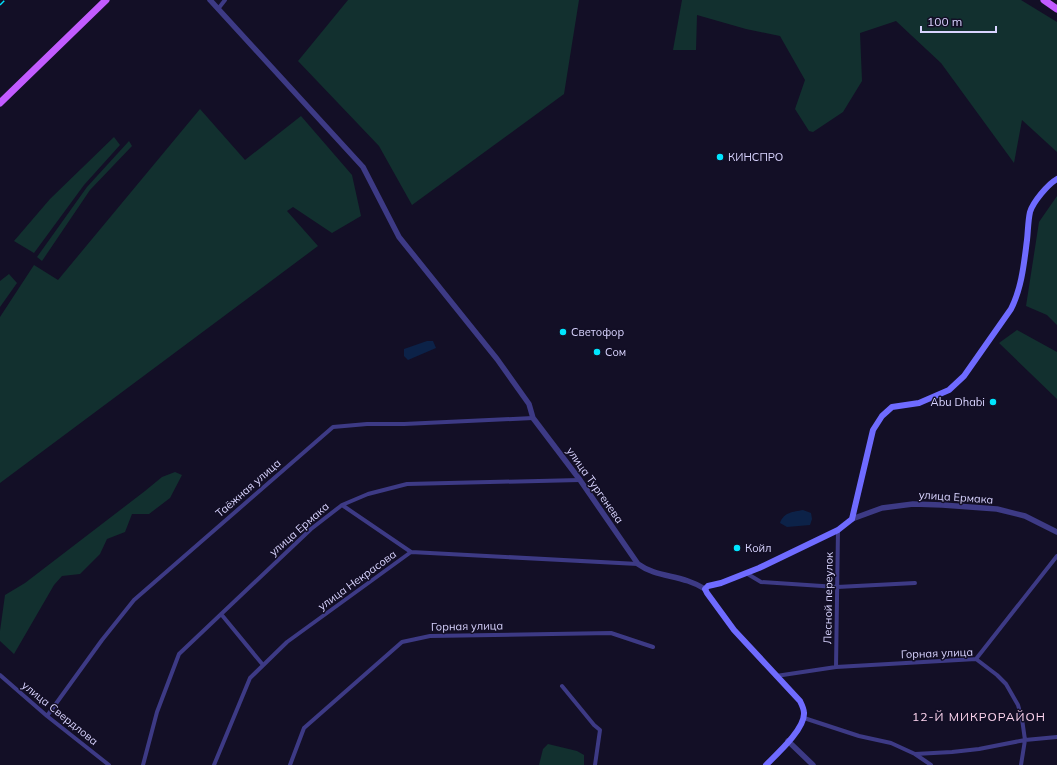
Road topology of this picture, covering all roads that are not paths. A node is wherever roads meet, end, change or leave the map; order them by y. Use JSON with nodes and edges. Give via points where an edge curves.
{"nodes":[{"id":1,"x":106,"y":0,"type":"edge"},
{"id":2,"x":210,"y":0,"type":"edge"},
{"id":3,"x":225,"y":0,"type":"edge"},
{"id":4,"x":1044,"y":0,"type":"edge"},
{"id":5,"x":218,"y":8,"type":"junction"},
{"id":6,"x":1057,"y":9,"type":"edge"},
{"id":7,"x":0,"y":103,"type":"edge"},
{"id":8,"x":1057,"y":179,"type":"edge"},
{"id":9,"x":533,"y":418,"type":"junction"},
{"id":10,"x":580,"y":480,"type":"junction"},
{"id":11,"x":342,"y":505,"type":"junction"},
{"id":12,"x":852,"y":519,"type":"junction"},
{"id":13,"x":838,"y":530,"type":"junction"},
{"id":14,"x":1057,"y":532,"type":"edge"},
{"id":15,"x":411,"y":552,"type":"junction"},
{"id":16,"x":1057,"y":556,"type":"edge"},
{"id":17,"x":638,"y":564,"type":"junction"},
{"id":18,"x":746,"y":573,"type":"junction"},
{"id":19,"x":915,"y":583,"type":"dead end"},
{"id":20,"x":837,"y":587,"type":"junction"},
{"id":21,"x":705,"y":589,"type":"junction"},
{"id":22,"x":221,"y":614,"type":"junction"},
{"id":23,"x":653,"y":648,"type":"dead end"},
{"id":24,"x":976,"y":659,"type":"junction"},
{"id":25,"x":263,"y":665,"type":"junction"},
{"id":26,"x":836,"y":667,"type":"junction"},
{"id":27,"x":0,"y":675,"type":"edge"},
{"id":28,"x":776,"y":676,"type":"junction"},
{"id":29,"x":562,"y":686,"type":"dead end"},
{"id":30,"x":46,"y":716,"type":"junction"},
{"id":31,"x":804,"y":718,"type":"junction"},
{"id":32,"x":1057,"y":737,"type":"edge"},
{"id":33,"x":1025,"y":740,"type":"junction"},
{"id":34,"x":788,"y":741,"type":"junction"},
{"id":35,"x":915,"y":754,"type":"junction"},
{"id":36,"x":109,"y":765,"type":"edge"},
{"id":37,"x":143,"y":765,"type":"edge"},
{"id":38,"x":214,"y":765,"type":"edge"},
{"id":39,"x":290,"y":765,"type":"edge"},
{"id":40,"x":595,"y":765,"type":"edge"},
{"id":41,"x":766,"y":765,"type":"edge"},
{"id":42,"x":813,"y":765,"type":"edge"},
{"id":43,"x":930,"y":765,"type":"edge"},
{"id":44,"x":1021,"y":765,"type":"edge"}],
"edges":[{"from":1,"to":7,"type":"main road"},
{"from":2,"to":5,"type":"street","name":"улица Тургенева"},
{"from":3,"to":5,"type":"street"},
{"from":4,"to":6,"type":"main road"},
{"from":5,"to":9,"type":"street","name":"улица Тургенева","via":[[364,167],[399,237],[497,359],[529,404]]},
{"from":8,"to":12,"type":"main road","via":[[1036,200],[1030,211],[1024,262],[1017,298],[1012,309],[964,376],[949,390],[919,403],[892,407],[882,416],[873,430]]},
{"from":9,"to":10,"type":"street","name":"улица Тургенева"},
{"from":9,"to":30,"type":"street","name":"Таёжная улица","via":[[333,426],[134,600]]},
{"from":10,"to":11,"type":"street","name":"улица Ермака","via":[[407,484],[368,494]]},
{"from":10,"to":17,"type":"street","name":"улица Тургенева"},
{"from":11,"to":15,"type":"street"},
{"from":11,"to":22,"type":"street","name":"улица Ермака","via":[[311,529]]},
{"from":12,"to":13,"type":"main road"},
{"from":12,"to":14,"type":"street","name":"улица Ермака","via":[[882,508],[913,504],[942,505],[997,509],[1025,516]]},
{"from":13,"to":18,"type":"main road"},
{"from":13,"to":20,"type":"street","name":"Лесной переулок"},
{"from":15,"to":17,"type":"street","name":"улица Некрасова"},
{"from":15,"to":25,"type":"street","name":"улица Некрасова","via":[[287,642]]},
{"from":16,"to":24,"type":"street"},
{"from":17,"to":21,"type":"street","name":"улица Тургенева","via":[[656,573],[689,581]]},
{"from":18,"to":20,"type":"street","via":[[761,582]]},
{"from":18,"to":21,"type":"main road"},
{"from":19,"to":20,"type":"street"},
{"from":20,"to":26,"type":"street","name":"Лесной переулок"},
{"from":21,"to":28,"type":"main road","via":[[734,630]]},
{"from":22,"to":25,"type":"street"},
{"from":22,"to":37,"type":"street","name":"улица Ермака","via":[[179,654],[156,712]]},
{"from":23,"to":39,"type":"street","name":"Горная улица","via":[[611,633],[430,636],[402,642],[304,728]]},
{"from":24,"to":26,"type":"street","name":"Горная улица"},
{"from":24,"to":33,"type":"street","name":"Горная улица","via":[[997,675],[1010,690],[1018,705]]},
{"from":25,"to":38,"type":"street","name":"улица Некрасова","via":[[250,678]]},
{"from":26,"to":28,"type":"street","name":"Горная улица"},
{"from":27,"to":30,"type":"street","name":"улица Свердлова"},
{"from":28,"to":31,"type":"main road","via":[[800,701],[805,711]]},
{"from":29,"to":40,"type":"street","via":[[600,730]]},
{"from":30,"to":36,"type":"street","name":"улица Свердлова"},
{"from":31,"to":34,"type":"main road"},
{"from":31,"to":35,"type":"street","via":[[891,744]]},
{"from":32,"to":33,"type":"street"},
{"from":33,"to":35,"type":"street","via":[[979,749]]},
{"from":33,"to":44,"type":"street","name":"Горная улица"},
{"from":34,"to":41,"type":"main road"},
{"from":34,"to":42,"type":"street"},
{"from":35,"to":43,"type":"street"}]}
